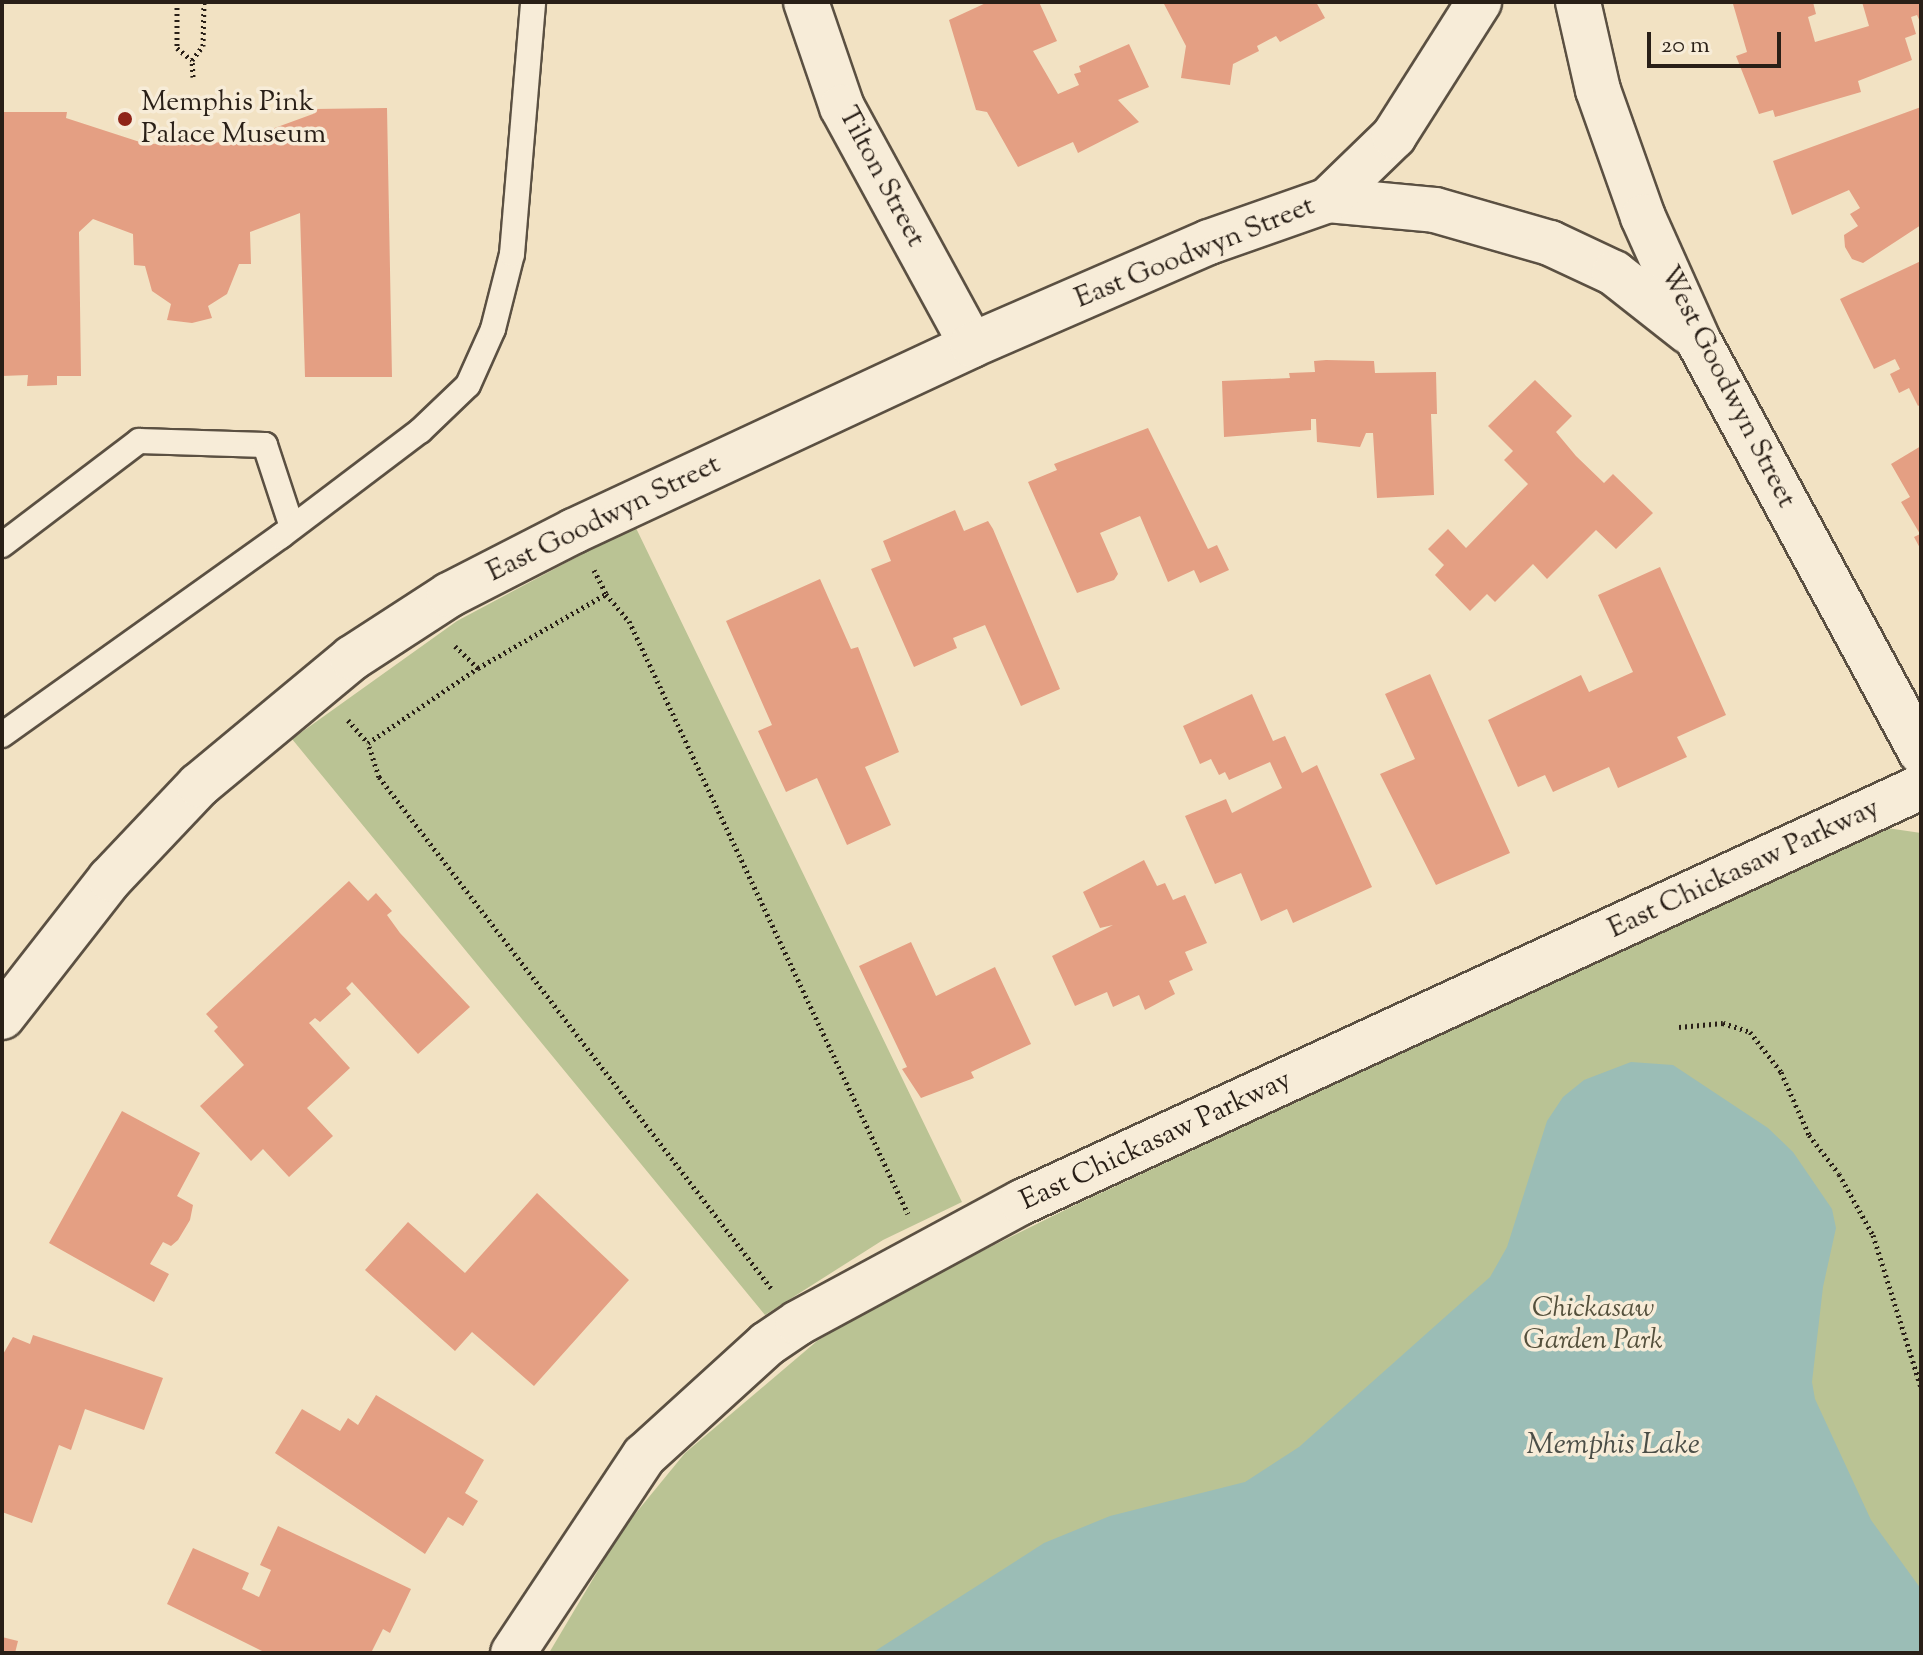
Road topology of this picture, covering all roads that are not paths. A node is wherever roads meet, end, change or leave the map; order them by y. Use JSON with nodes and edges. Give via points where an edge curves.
{"nodes":[{"id":1,"x":533,"y":2,"type":"edge"},
{"id":2,"x":806,"y":2,"type":"edge"},
{"id":3,"x":1479,"y":2,"type":"edge"},
{"id":4,"x":1578,"y":2,"type":"edge"},
{"id":5,"x":1328,"y":200,"type":"junction"},
{"id":6,"x":1698,"y":340,"type":"junction"},
{"id":7,"x":972,"y":345,"type":"junction"},
{"id":8,"x":292,"y":527,"type":"junction"},
{"id":9,"x":2,"y":545,"type":"edge"},
{"id":10,"x":2,"y":735,"type":"edge"},
{"id":11,"x":1921,"y":753,"type":"edge"},
{"id":12,"x":1921,"y":787,"type":"edge"},
{"id":13,"x":2,"y":1017,"type":"edge"},
{"id":14,"x":513,"y":1653,"type":"edge"}],
"edges":[{"from":1,"to":8,"type":"lane","via":[[512,254],[493,329],[468,385],[420,431]]},
{"from":2,"to":7,"type":"street","name":"Tilton Street","via":[[842,107]]},
{"from":3,"to":5,"type":"street","name":"East Goodwyn Street","via":[[1394,136]]},
{"from":4,"to":6,"type":"street","name":"West Goodwyn Street","via":[[1598,90],[1638,203]]},
{"from":5,"to":6,"type":"street","name":"East Goodwyn Street","via":[[1435,210],[1550,243],[1614,273]]},
{"from":5,"to":7,"type":"street","name":"East Goodwyn Street","via":[[1209,242]]},
{"from":6,"to":11,"type":"street","name":"West Goodwyn Street"},
{"from":7,"to":13,"type":"street","name":"East Goodwyn Street","via":[[574,531],[449,595],[352,658],[199,785],[110,879]]},
{"from":8,"to":9,"type":"lane","via":[[265,445],[139,441]]},
{"from":8,"to":10,"type":"lane"},
{"from":12,"to":14,"type":"street","name":"East Chickasaw Parkway","via":[[926,1251],[798,1323],[767,1344],[644,1456]]}]}
